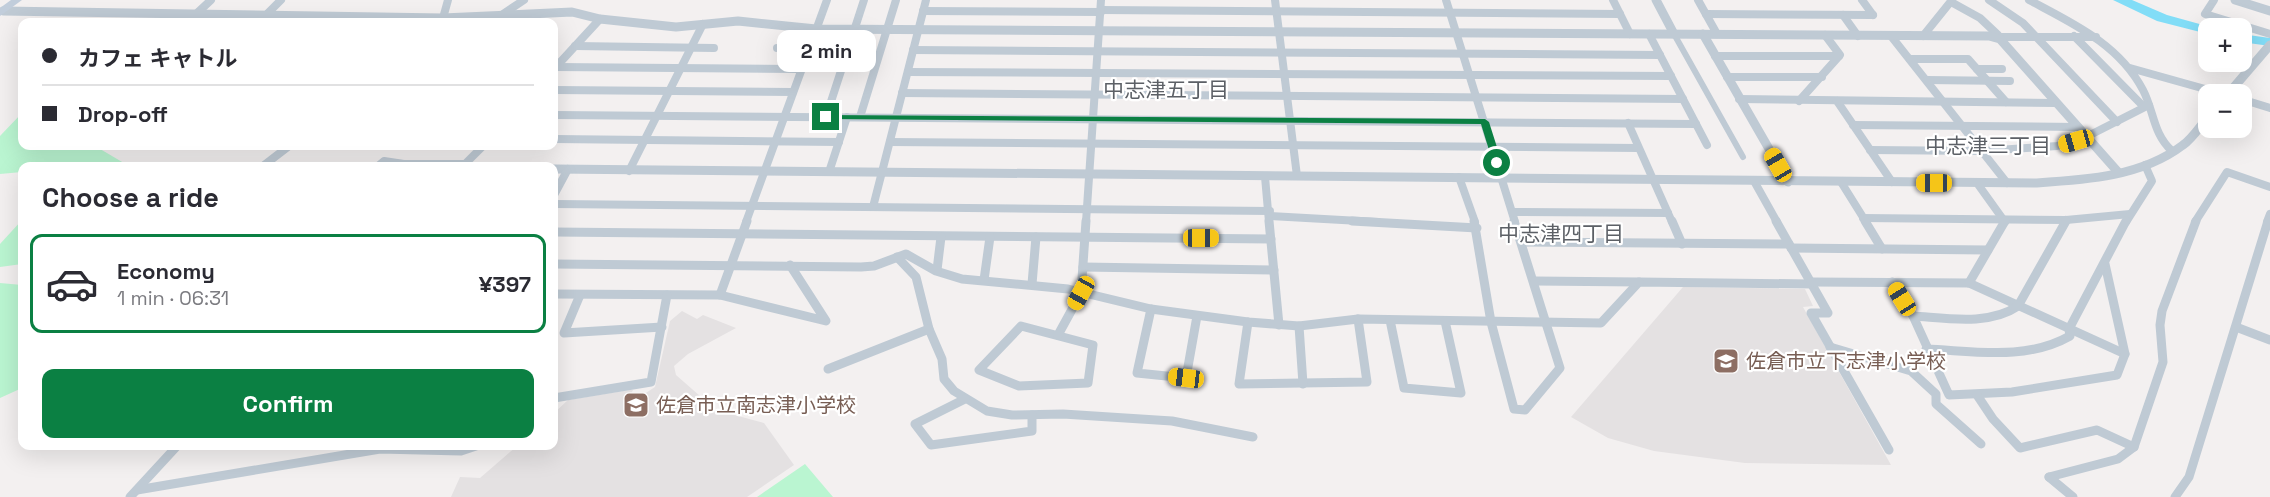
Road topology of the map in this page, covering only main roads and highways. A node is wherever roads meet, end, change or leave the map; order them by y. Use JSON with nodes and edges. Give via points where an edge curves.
{"nodes":[{"id":1,"x":17,"y":0,"type":"edge"},
{"id":2,"x":1,"y":12,"type":"edge"}],
"edges":[{"from":1,"to":2,"type":"main road"}]}
